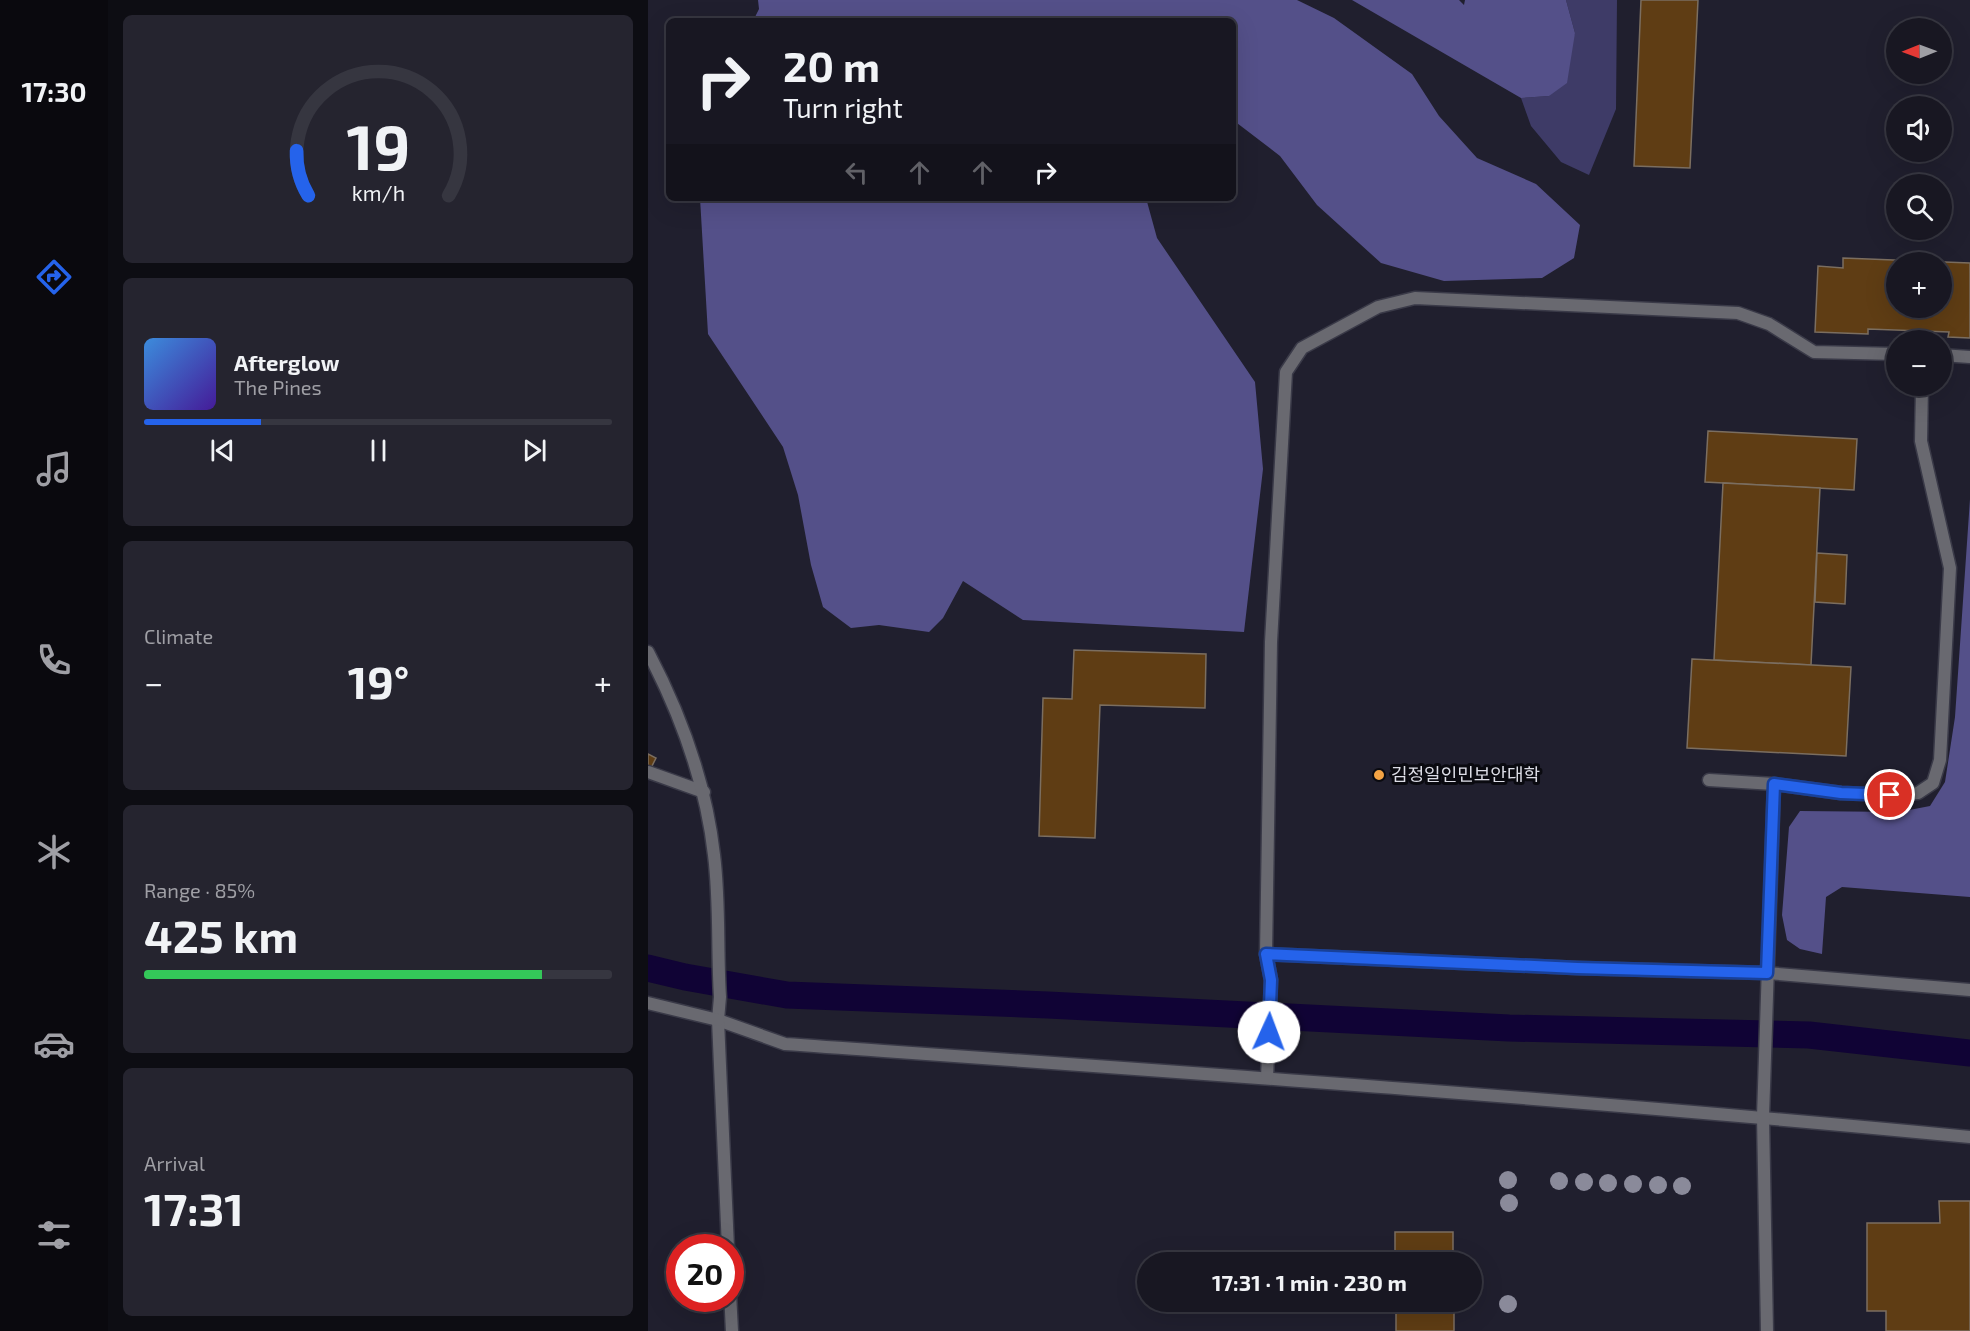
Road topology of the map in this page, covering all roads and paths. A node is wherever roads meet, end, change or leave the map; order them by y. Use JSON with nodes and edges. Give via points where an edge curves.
{"nodes":[{"id":1,"x":1886,"y":354,"type":"edge"},
{"id":2,"x":1952,"y":356,"type":"edge"},
{"id":3,"x":1970,"y":357,"type":"edge"},
{"id":4,"x":1922,"y":396,"type":"edge"},
{"id":5,"x":648,"y":652,"type":"edge"},
{"id":6,"x":648,"y":772,"type":"edge"},
{"id":7,"x":1709,"y":780,"type":"dead end"},
{"id":8,"x":1774,"y":784,"type":"junction"},
{"id":9,"x":704,"y":792,"type":"junction"},
{"id":10,"x":1266,"y":954,"type":"junction"},
{"id":11,"x":1767,"y":973,"type":"junction"},
{"id":12,"x":1970,"y":990,"type":"edge"},
{"id":13,"x":648,"y":1003,"type":"edge"},
{"id":14,"x":718,"y":1020,"type":"junction"},
{"id":15,"x":1267,"y":1078,"type":"junction"},
{"id":16,"x":1763,"y":1117,"type":"junction"},
{"id":17,"x":1970,"y":1137,"type":"edge"},
{"id":18,"x":727,"y":1234,"type":"edge"},
{"id":19,"x":731,"y":1312,"type":"edge"},
{"id":20,"x":732,"y":1331,"type":"edge"},
{"id":21,"x":1767,"y":1331,"type":"edge"}],
"edges":[{"from":1,"to":10,"type":"street","via":[[1814,352],[1769,324],[1738,313],[1415,298],[1378,307],[1302,348],[1287,372],[1283,405],[1271,642]]},
{"from":2,"to":3,"type":"street"},
{"from":4,"to":8,"type":"street","via":[[1921,441],[1950,568],[1940,760],[1933,783],[1918,793],[1890,795]]},
{"from":5,"to":9,"type":"street","via":[[676,712]]},
{"from":6,"to":9,"type":"street"},
{"from":7,"to":8,"type":"street"},
{"from":8,"to":11,"type":"street"},
{"from":9,"to":14,"type":"street","via":[[714,856]]},
{"from":10,"to":11,"type":"street"},
{"from":10,"to":15,"type":"street","via":[[1271,980]]},
{"from":11,"to":12,"type":"street"},
{"from":11,"to":16,"type":"street"},
{"from":13,"to":14,"type":"street"},
{"from":14,"to":15,"type":"street","via":[[785,1044]]},
{"from":14,"to":18,"type":"street"},
{"from":15,"to":16,"type":"street"},
{"from":16,"to":17,"type":"street"},
{"from":16,"to":21,"type":"street"},
{"from":19,"to":20,"type":"street"}]}
